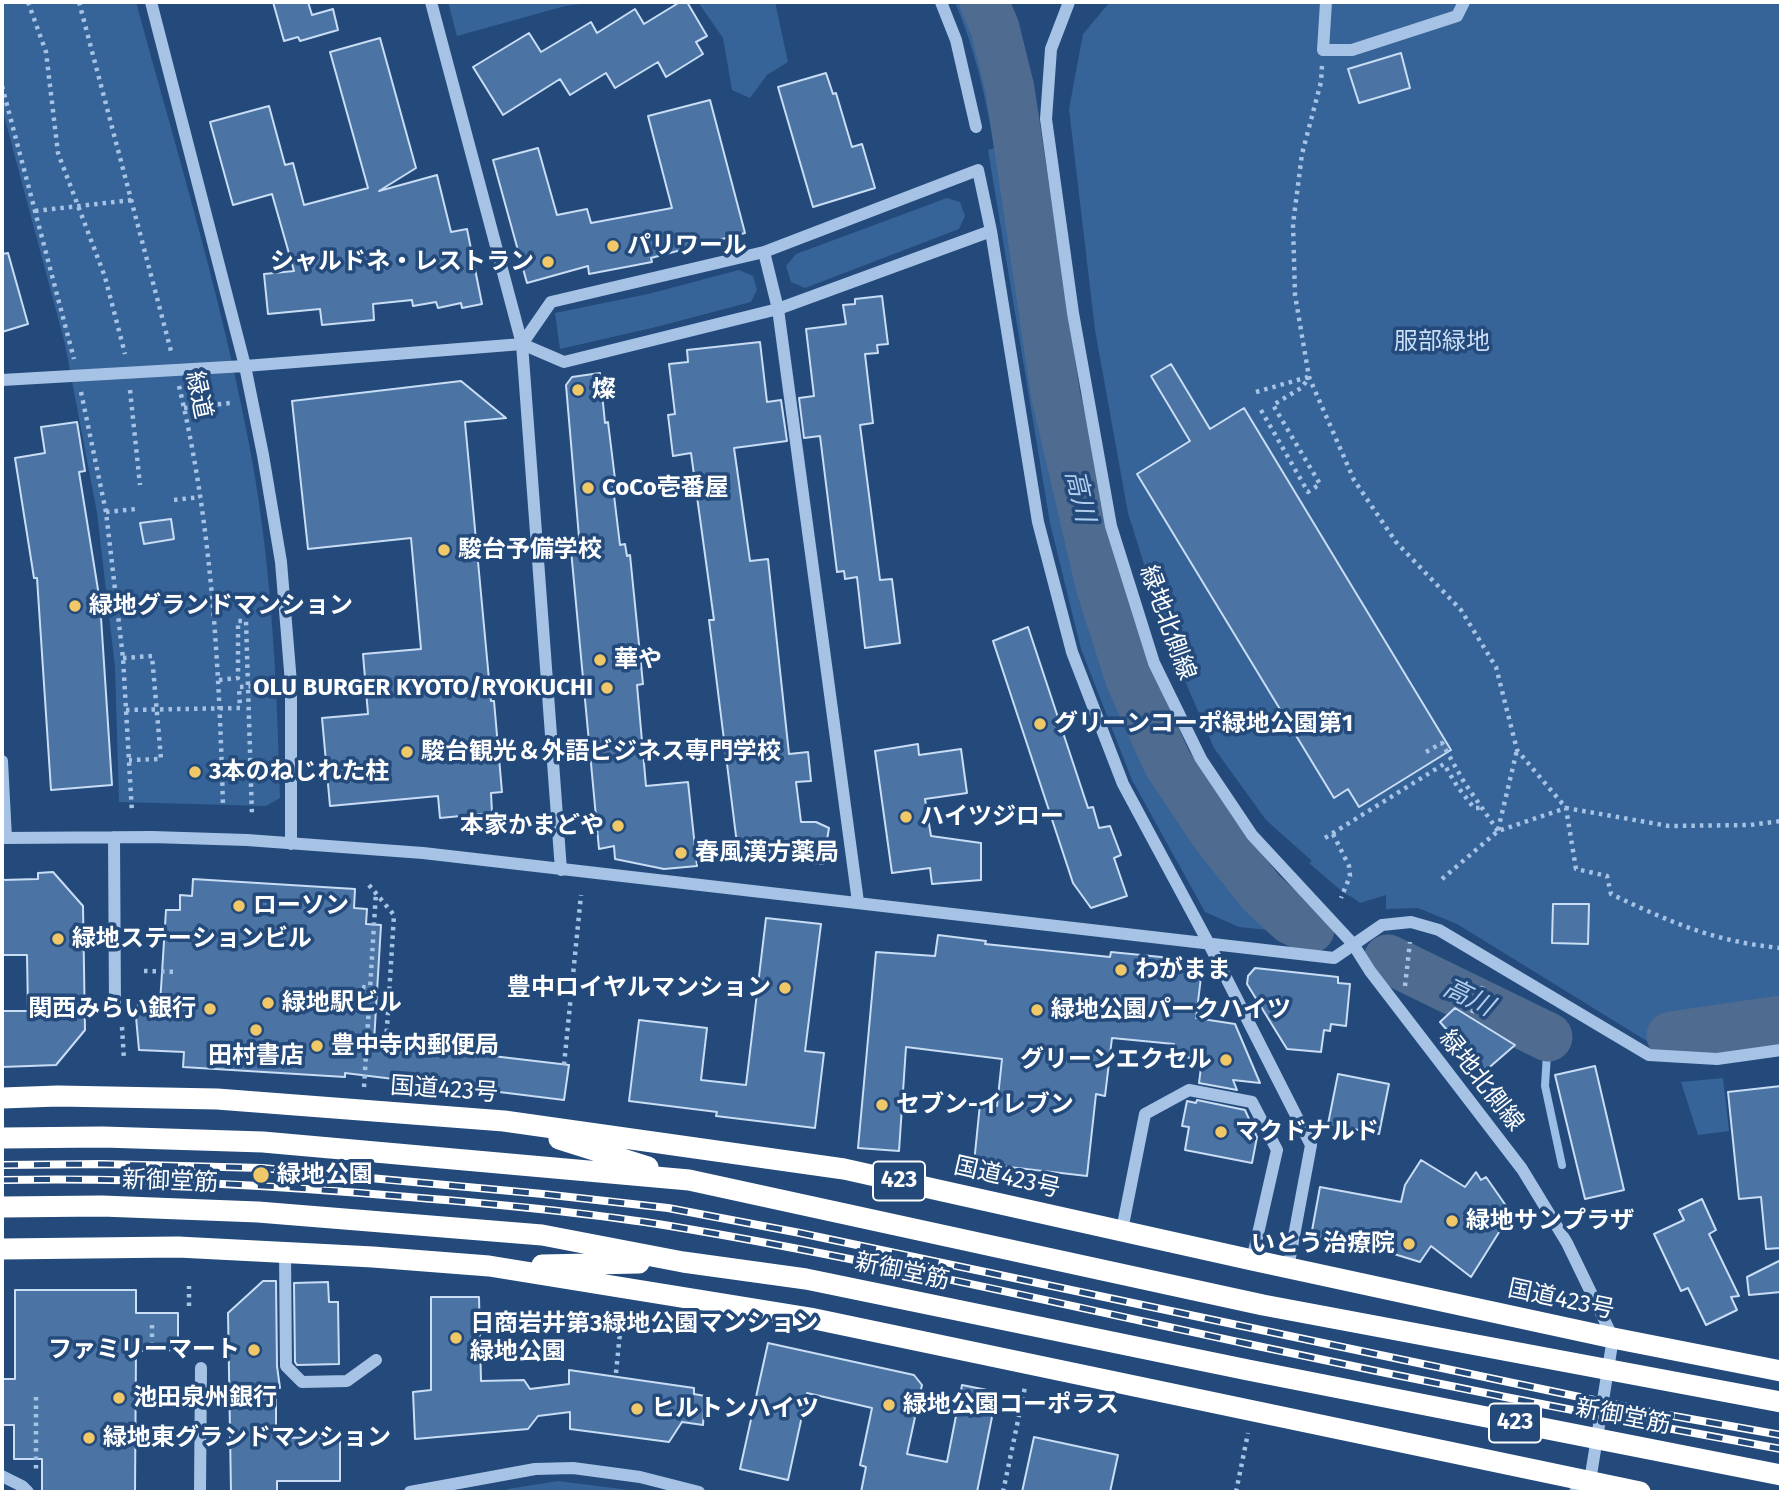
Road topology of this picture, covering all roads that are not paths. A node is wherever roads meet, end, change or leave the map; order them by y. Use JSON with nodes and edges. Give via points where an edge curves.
{"nodes":[{"id":1,"x":150,"y":2,"type":"edge"},
{"id":2,"x":431,"y":2,"type":"edge"},
{"id":3,"x":941,"y":2,"type":"edge"},
{"id":4,"x":1069,"y":2,"type":"edge"},
{"id":5,"x":1326,"y":2,"type":"edge"},
{"id":6,"x":1464,"y":2,"type":"edge"},
{"id":7,"x":976,"y":127,"type":"dead end"},
{"id":8,"x":991,"y":230,"type":"junction"},
{"id":9,"x":764,"y":252,"type":"junction"},
{"id":10,"x":779,"y":309,"type":"junction"},
{"id":11,"x":522,"y":344,"type":"junction"},
{"id":12,"x":245,"y":366,"type":"junction"},
{"id":13,"x":2,"y":380,"type":"edge"},
{"id":14,"x":2,"y":761,"type":"edge"},
{"id":15,"x":114,"y":837,"type":"junction"},
{"id":16,"x":4,"y":838,"type":"edge"},
{"id":17,"x":291,"y":844,"type":"junction"},
{"id":18,"x":561,"y":870,"type":"junction"},
{"id":19,"x":858,"y":902,"type":"junction"},
{"id":20,"x":1209,"y":944,"type":"junction"},
{"id":21,"x":1353,"y":944,"type":"junction"},
{"id":22,"x":115,"y":1007,"type":"dead end"},
{"id":23,"x":1781,"y":1050,"type":"edge"},
{"id":24,"x":2,"y":1098,"type":"edge"},
{"id":25,"x":503,"y":1121,"type":"junction"},
{"id":26,"x":2,"y":1138,"type":"edge"},
{"id":27,"x":689,"y":1180,"type":"junction"},
{"id":28,"x":2,"y":1207,"type":"edge"},
{"id":29,"x":1122,"y":1230,"type":"junction"},
{"id":30,"x":2,"y":1249,"type":"edge"},
{"id":31,"x":285,"y":1252,"type":"junction"},
{"id":32,"x":1252,"y":1260,"type":"junction"},
{"id":33,"x":683,"y":1262,"type":"junction"},
{"id":34,"x":489,"y":1266,"type":"junction"},
{"id":35,"x":1288,"y":1268,"type":"junction"},
{"id":36,"x":1613,"y":1338,"type":"junction"},
{"id":37,"x":376,"y":1360,"type":"dead end"},
{"id":38,"x":201,"y":1368,"type":"dead end"},
{"id":39,"x":1781,"y":1371,"type":"edge"},
{"id":40,"x":1781,"y":1402,"type":"edge"},
{"id":41,"x":1781,"y":1475,"type":"edge"},
{"id":42,"x":2,"y":1476,"type":"edge"},
{"id":43,"x":480,"y":1486,"type":"edge"},
{"id":44,"x":1582,"y":1487,"type":"edge"},
{"id":45,"x":28,"y":1492,"type":"edge"},
{"id":46,"x":200,"y":1492,"type":"edge"},
{"id":47,"x":410,"y":1492,"type":"edge"},
{"id":48,"x":699,"y":1492,"type":"edge"},
{"id":49,"x":1640,"y":1492,"type":"edge"}],
"edges":[{"from":1,"to":12,"type":"street"},
{"from":2,"to":11,"type":"street"},
{"from":3,"to":7,"type":"street","via":[[956,40]]},
{"from":4,"to":21,"type":"street","name":"緑地北側線","via":[[1051,49],[1046,119],[1073,313],[1111,526],[1154,663],[1201,759],[1252,835]]},
{"from":5,"to":6,"type":"street","via":[[1323,50],[1352,50],[1457,16]]},
{"from":8,"to":9,"type":"street","via":[[978,170]]},
{"from":8,"to":10,"type":"street"},
{"from":8,"to":20,"type":"street","via":[[1038,522],[1072,652],[1123,784]]},
{"from":9,"to":10,"type":"street"},
{"from":9,"to":11,"type":"street","via":[[551,302]]},
{"from":10,"to":11,"type":"street","via":[[564,362]]},
{"from":10,"to":19,"type":"street"},
{"from":11,"to":12,"type":"street"},
{"from":11,"to":18,"type":"street"},
{"from":12,"to":13,"type":"street"},
{"from":12,"to":17,"type":"street","via":[[281,562],[291,683]]},
{"from":14,"to":16,"type":"street"},
{"from":15,"to":16,"type":"street"},
{"from":15,"to":17,"type":"street"},
{"from":15,"to":22,"type":"street"},
{"from":17,"to":18,"type":"street","via":[[424,853]]},
{"from":18,"to":19,"type":"street"},
{"from":19,"to":20,"type":"street"},
{"from":20,"to":21,"type":"street","via":[[1334,958]]},
{"from":20,"to":35,"type":"street","via":[[1311,1145]]},
{"from":21,"to":23,"type":"street","via":[[1382,925],[1411,922],[1439,930],[1649,1055],[1717,1059]]},
{"from":21,"to":36,"type":"street","name":"緑地北側線","via":[[1522,1169],[1567,1243]]},
{"from":24,"to":25,"type":"highway","name":"国道423号","number":"423","via":[[217,1099]]},
{"from":25,"to":27,"type":"highway"},
{"from":25,"to":29,"type":"highway","name":"国道423号","number":"423","via":[[844,1168]]},
{"from":26,"to":27,"type":"highway","name":"新御堂筋","number":"423","via":[[263,1142]]},
{"from":27,"to":40,"type":"highway","name":"新御堂筋","number":"423","via":[[1263,1305]]},
{"from":28,"to":33,"type":"highway","name":"新御堂筋","number":"423","via":[[219,1210],[393,1223],[541,1235]]},
{"from":29,"to":32,"type":"highway","name":"国道423号","number":"423"},
{"from":29,"to":32,"type":"street","via":[[1145,1114],[1189,1090],[1252,1102],[1277,1150]]},
{"from":30,"to":31,"type":"highway","number":"423","via":[[178,1247]]},
{"from":31,"to":34,"type":"highway","number":"423"},
{"from":31,"to":37,"type":"street","via":[[286,1366],[302,1382],[347,1381]]},
{"from":32,"to":35,"type":"highway","name":"国道423号","number":"423"},
{"from":33,"to":34,"type":"highway"},
{"from":33,"to":41,"type":"highway","name":"新御堂筋","number":"423","via":[[807,1279]]},
{"from":34,"to":44,"type":"highway","number":"423","via":[[810,1318]]},
{"from":35,"to":36,"type":"highway","name":"国道423号","number":"423"},
{"from":36,"to":39,"type":"highway","name":"国道423号","number":"423"},
{"from":36,"to":44,"type":"street"},
{"from":38,"to":46,"type":"street"},
{"from":42,"to":45,"type":"street"},
{"from":43,"to":47,"type":"street"},
{"from":43,"to":48,"type":"street","via":[[535,1469],[573,1468],[640,1477]]},
{"from":44,"to":49,"type":"highway","number":"423"}]}
